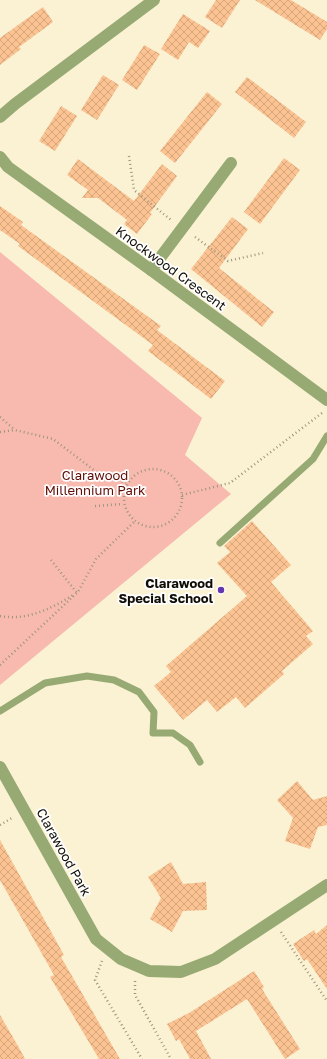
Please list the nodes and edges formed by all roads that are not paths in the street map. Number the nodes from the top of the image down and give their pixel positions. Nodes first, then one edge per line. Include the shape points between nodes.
1 (154, 0) edge
2 (0, 117) edge
3 (0, 157) edge
4 (231, 163) dead end
5 (151, 270) junction
6 (327, 400) edge
7 (327, 436) edge
8 (220, 543) dead end
9 (0, 711) edge
10 (200, 762) dead end
11 (0, 767) edge
12 (327, 885) edge

1 - 2 street
3 - 5 street, Knockwood Crescent via 8,167
4 - 5 street
5 - 6 street, Knockwood Crescent
7 - 8 lane via 313,460
9 - 10 lane via 45,683 87,676 114,680 139,692 154,712 153,733 173,733 190,745
11 - 12 street, Clarawood Park via 96,939 121,960 149,971 181,972 215,959

